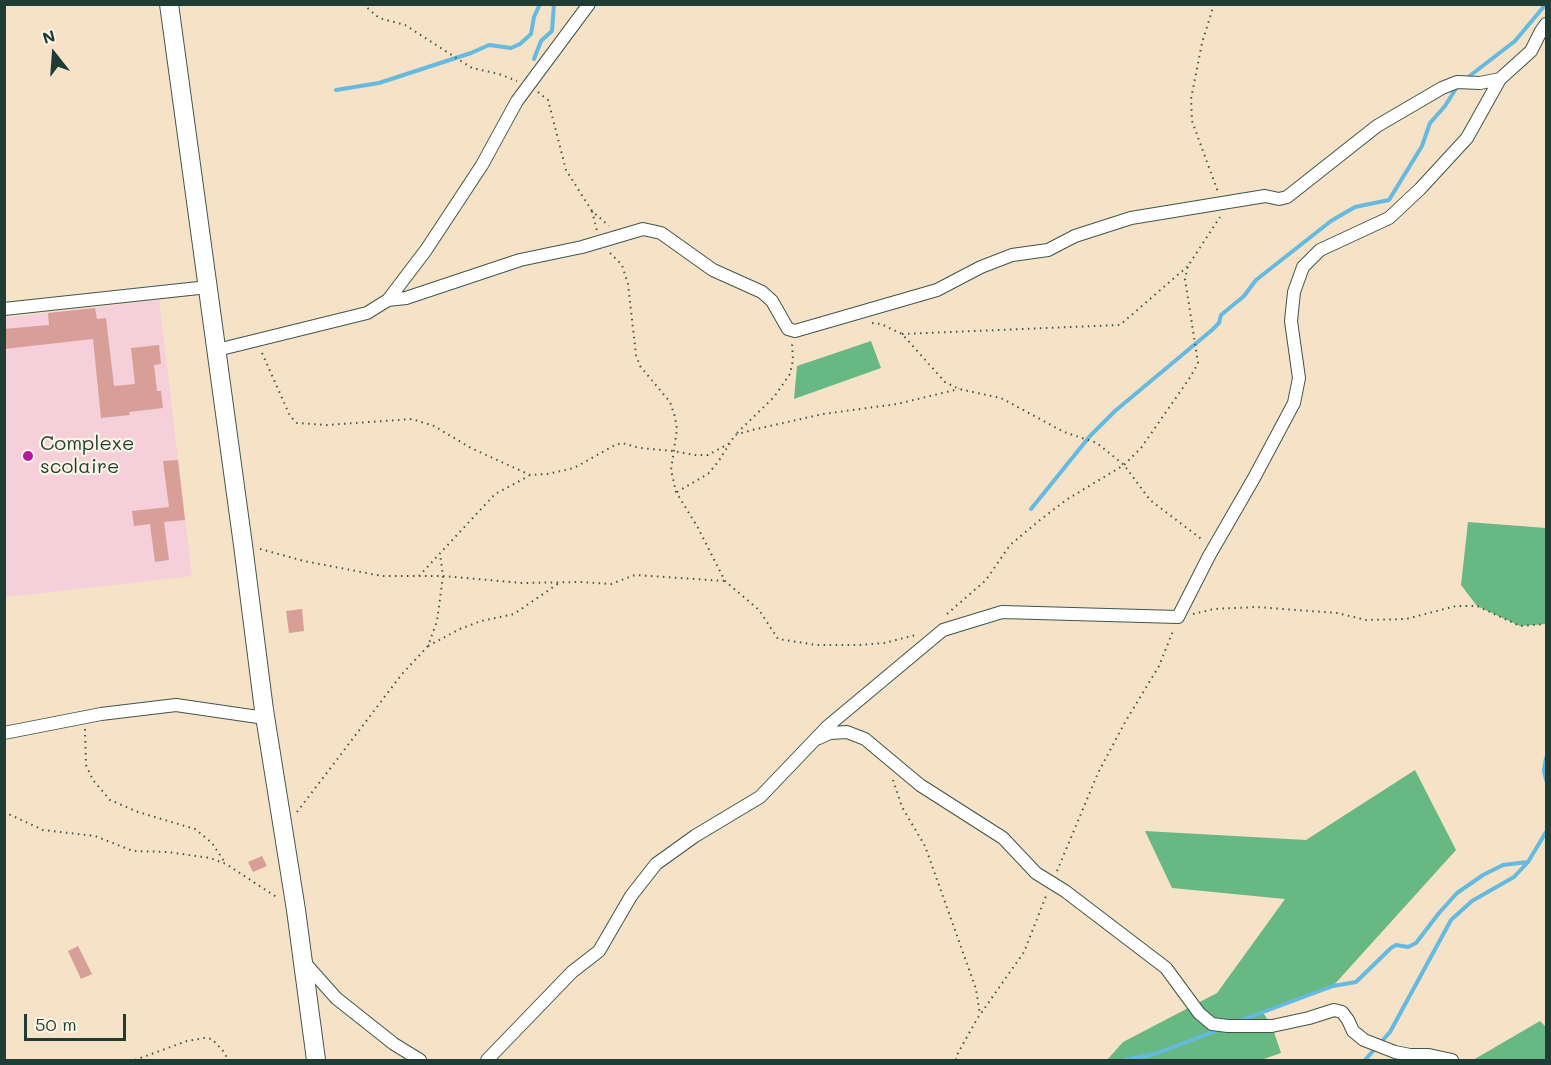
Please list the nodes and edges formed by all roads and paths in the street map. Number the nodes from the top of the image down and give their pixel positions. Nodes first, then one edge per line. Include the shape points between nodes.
1 (169, 4) edge
2 (589, 4) edge
3 (1214, 4) edge
4 (1546, 24) edge
5 (1500, 79) junction
6 (1223, 204) junction
7 (592, 211) dead end
8 (599, 241) junction
9 (1188, 266) junction
10 (208, 287) junction
11 (388, 300) junction
12 (4, 309) edge
13 (870, 322) dead end
14 (788, 329) junction
15 (902, 334) junction
16 (257, 340) junction
17 (217, 350) junction
18 (959, 390) junction
19 (735, 435) junction
20 (730, 443) junction
21 (673, 451) junction
22 (1124, 465) junction
23 (531, 475) junction
24 (676, 492) junction
25 (243, 545) junction
26 (1214, 548) junction
27 (440, 554) junction
28 (419, 576) junction
29 (443, 576) junction
30 (725, 581) junction
31 (559, 582) junction
32 (1178, 617) junction
33 (943, 624) junction
34 (1546, 624) edge
35 (428, 646) junction
36 (84, 717) junction
37 (265, 718) junction
38 (4, 733) edge
39 (813, 742) junction
40 (886, 758) junction
41 (4, 812) edge
42 (283, 831) junction
43 (226, 864) junction
44 (1052, 883) junction
45 (296, 910) junction
46 (303, 962) junction
47 (980, 1015) junction
48 (135, 1060) edge
49 (228, 1060) edge
50 (316, 1060) edge
51 (420, 1060) edge
52 (487, 1060) edge
53 (956, 1060) edge
54 (1452, 1060) edge

1 - 10 street
2 - 11 street via 517,101 482,165
3 - 6 path via 1191,99 1192,121
4 - 5 street via 1531,51
5 - 6 street via 1457,82 1442,88 1377,126 1287,197 1265,196
5 - 26 street via 1467,138 1420,189 1389,218 1320,250 1303,267 1294,292 1291,321 1299,378 1294,403
6 - 9 path via 1219,220
6 - 14 street via 1131,218 1075,236 1048,250 1012,255 937,290 795,331
7 - 8 path
8 - 11 street
8 - 14 street via 643,229 661,233 713,270 762,292 772,301
8 - 21 path via 622,265 628,284 636,355 640,366 670,402 675,417
9 - 15 path via 1120,325
9 - 22 path via 1185,279 1198,363
10 - 12 street
10 - 17 street
11 - 16 street via 367,313
13 - 15 path
14 - 19 path via 794,348 790,374 774,397
15 - 18 path via 945,382
16 - 17 street
16 - 23 path via 290,416 297,423 327,425 412,419 435,426 471,448
17 - 25 street
18 - 19 path via 897,404 823,414
18 - 22 path via 1002,398 1064,432 1097,443
19 - 20 path
20 - 21 path via 708,454
20 - 24 path via 708,474
21 - 23 path via 622,443 574,468
21 - 24 path via 671,470
22 - 26 path via 1150,500
22 - 33 path via 1066,500 1011,545 986,579
23 - 27 path via 495,494
24 - 30 path
25 - 28 path via 355,572
25 - 37 street
26 - 32 street
27 - 28 path
27 - 29 path
28 - 29 path
29 - 31 path
29 - 35 path via 437,621
30 - 31 path via 635,575 611,584
30 - 33 path via 759,610 778,639 817,645 884,643
31 - 35 path via 514,614 481,621
32 - 33 street via 1002,612
32 - 34 path via 1256,606 1337,613 1366,620 1406,619 1456,606 1477,606 1520,626
32 - 44 path via 1159,666 1098,773
33 - 39 street
35 - 42 path via 402,674
36 - 37 street via 176,705
36 - 38 street
36 - 43 path via 86,765 110,800 195,829 212,843
37 - 42 street
39 - 40 street via 830,733 847,732 865,739
39 - 52 street via 760,797 656,864 631,896 599,951 572,972
40 - 44 street via 920,785 1003,838 1036,873
40 - 47 path via 902,807 925,846 976,989
41 - 43 path via 43,830 95,836 133,851 168,852
42 - 45 street
43 - 45 path
44 - 47 path via 1024,952
44 - 54 street via 1166,969 1212,1024 1272,1026 1334,1010 1342,1012 1353,1031 1364,1040 1395,1052
45 - 46 street
46 - 50 street
46 - 51 street via 336,998
47 - 53 path
48 - 49 path via 204,1038 212,1039

